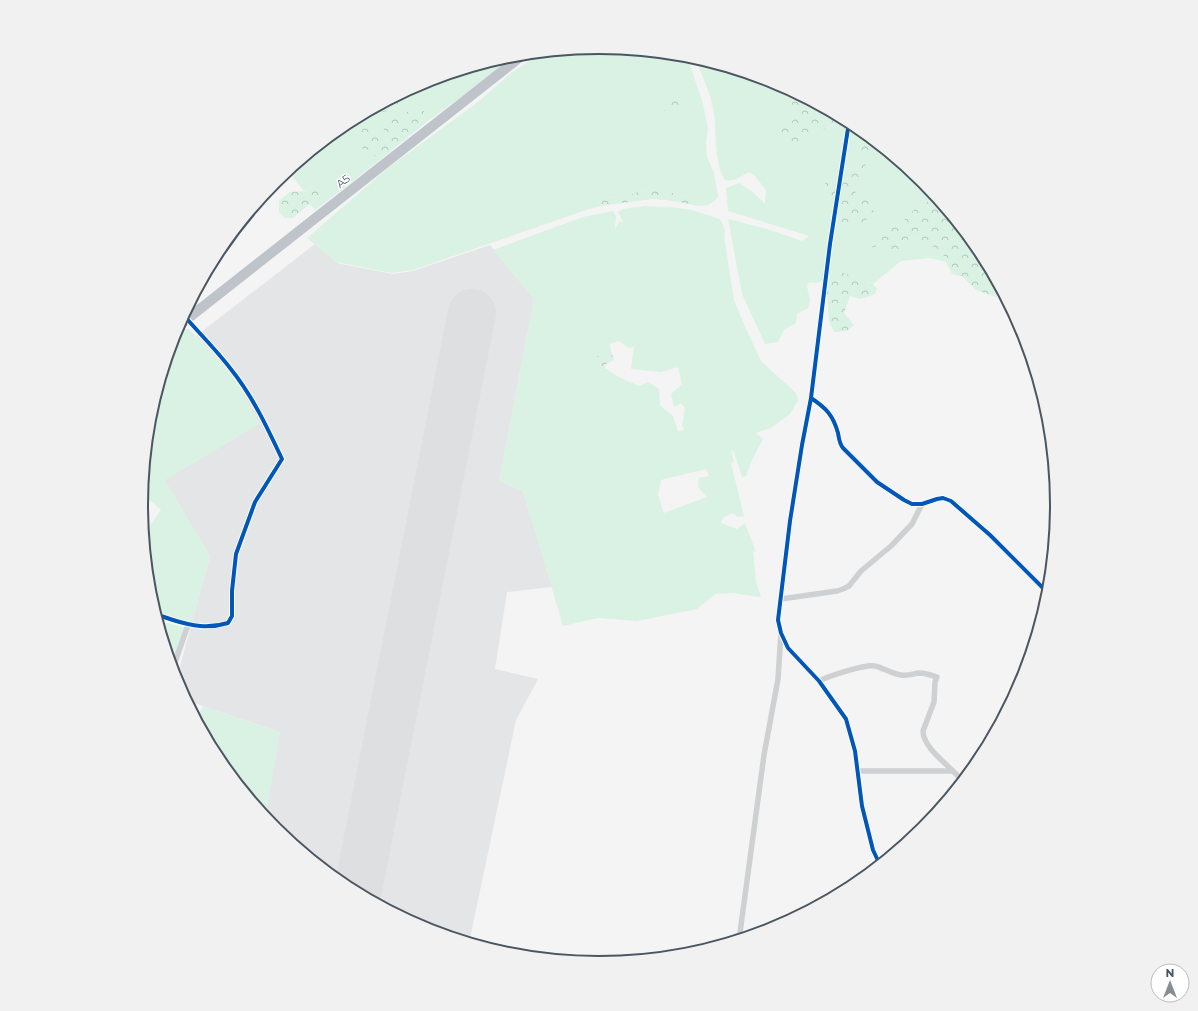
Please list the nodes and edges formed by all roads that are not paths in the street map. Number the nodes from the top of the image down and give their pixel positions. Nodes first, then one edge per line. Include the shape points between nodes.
1 (513, 63) edge
2 (848, 129) edge
3 (189, 318) edge
4 (188, 320) edge
5 (811, 398) junction
6 (922, 504) junction
7 (1043, 588) edge
8 (781, 598) junction
9 (162, 616) edge
10 (188, 625) junction
11 (781, 633) junction
12 (175, 662) edge
13 (819, 681) junction
14 (858, 771) junction
15 (953, 771) junction
16 (959, 777) edge
17 (878, 861) edge
18 (740, 934) edge

1 - 3 highway, A5 / A5
2 - 5 street via 830,244
4 - 10 street via 231,368 264,420 282,459 255,502 236,554 232,616 228,623 221,625
5 - 6 street via 830,414 840,444 863,470 904,500 912,504
5 - 8 street
6 - 7 street via 943,498 951,501 990,535
6 - 8 street via 909,527 861,571 849,586 837,591
8 - 11 street via 778,620
9 - 10 street
10 - 12 street
11 - 13 street via 788,648
11 - 18 street via 778,679 764,755
13 - 14 street via 846,719
13 - 15 street via 873,665 896,674 920,673 937,676 934,702 923,736 932,750
14 - 15 street
14 - 17 street via 862,806
15 - 16 street

